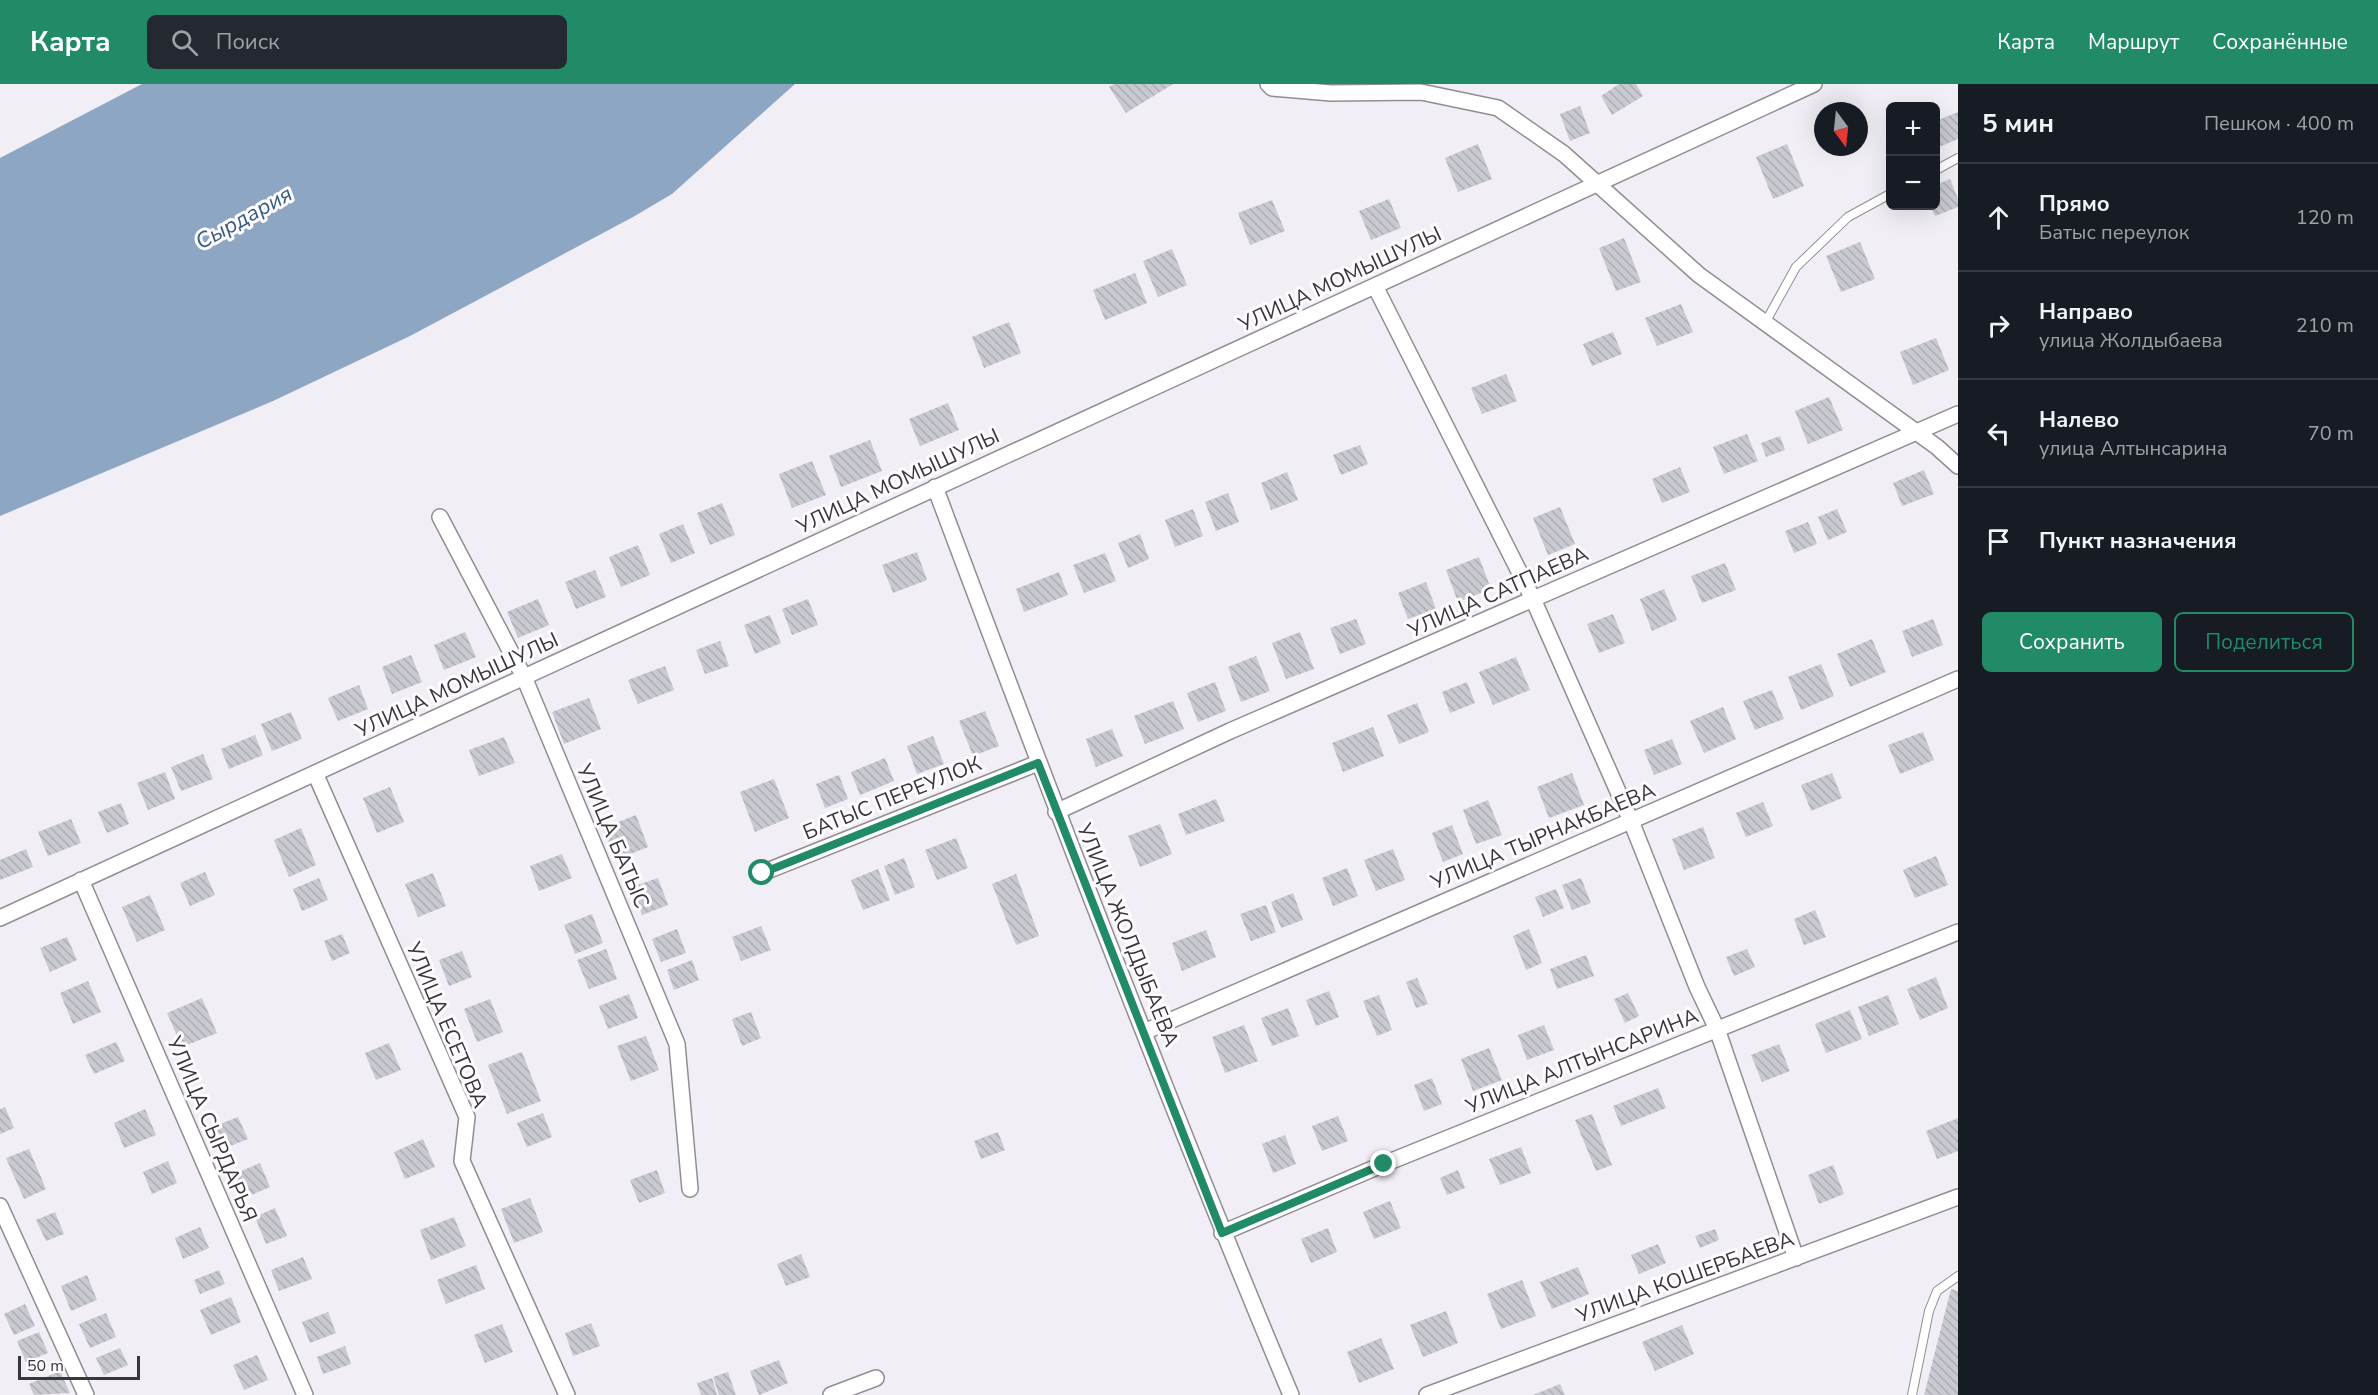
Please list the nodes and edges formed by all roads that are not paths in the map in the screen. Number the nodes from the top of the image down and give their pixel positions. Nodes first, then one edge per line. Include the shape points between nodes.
1 (1268, 84) edge
2 (1814, 84) edge
3 (1451, 91) edge
4 (1958, 159) edge
5 (1940, 168) edge
6 (1599, 184) junction
7 (1886, 196) edge
8 (1375, 286) junction
9 (1765, 323) junction
10 (1958, 414) edge
11 (1916, 432) junction
12 (1958, 466) edge
13 (935, 487) junction
14 (440, 517) dead end
15 (1533, 599) junction
16 (524, 677) junction
17 (1958, 679) edge
18 (1038, 763) junction
19 (315, 773) junction
20 (1056, 812) junction
21 (1631, 821) junction
22 (762, 873) dead end
23 (81, 880) junction
24 (0, 918) edge
25 (1958, 932) edge
26 (1717, 1029) junction
27 (1144, 1032) junction
28 (690, 1189) dead end
29 (1958, 1197) edge
30 (0, 1206) edge
31 (1222, 1233) junction
32 (1796, 1258) junction
33 (1958, 1276) edge
34 (876, 1378) dead end
35 (86, 1395) edge
36 (305, 1395) edge
37 (567, 1395) edge
38 (831, 1395) edge
39 (1291, 1395) edge
40 (1427, 1395) edge
41 (1912, 1395) edge

1 - 3 street via 1272,88 1330,93
2 - 6 street, УЛИЦА МОМЫШУЛЫ
3 - 6 street via 1498,108
4 - 5 lane
6 - 8 street, УЛИЦА МОМЫШУЛЫ
6 - 9 street via 1699,275
7 - 9 lane via 1848,217 1796,267
8 - 13 street, УЛИЦА МОМЫШУЛЫ
8 - 15 street
9 - 11 street
10 - 11 street, УЛИЦА САТПАЕВА
11 - 12 street
11 - 15 street, УЛИЦА САТПАЕВА
13 - 16 street, УЛИЦА МОМЫШУЛЫ
13 - 18 street, УЛИЦА ЖОЛДЫБАЕВА
14 - 16 street, УЛИЦА БАТЫС
15 - 20 street, УЛИЦА САТПАЕВА via 1230,731
15 - 21 street
16 - 19 street, УЛИЦА МОМЫШУЛЫ
16 - 28 street, УЛИЦА БАТЫС via 677,1044
17 - 21 street, УЛИЦА ТЫРНАКБАЕВА
18 - 20 street, УЛИЦА ЖОЛДЫБАЕВА
18 - 22 street, БАТЫС ПЕРЕУЛОК
19 - 23 street, УЛИЦА МОМЫШУЛЫ
19 - 37 street, УЛИЦА ЕСЕТОВА via 467,1117 462,1161
20 - 27 street, УЛИЦА ЖОЛДЫБАЕВА
21 - 26 street
21 - 27 street, УЛИЦА ТЫРНАКБАЕВА
23 - 24 street, УЛИЦА МОМЫШУЛЫ
23 - 36 street, УЛИЦА СЫРДАРЬЯ
25 - 26 street, УЛИЦА АЛТЫНСАРИНА
26 - 31 street, УЛИЦА АЛТЫНСАРИНА
26 - 32 street
27 - 31 street, УЛИЦА ЖОЛДЫБАЕВА
29 - 32 street, УЛИЦА КОШЕРБАЕВА
30 - 35 street
31 - 39 street, УЛИЦА ЖОЛДЫБАЕВА
32 - 40 street, УЛИЦА КОШЕРБАЕВА
33 - 41 lane via 1937,1291 1929,1311
34 - 38 street

